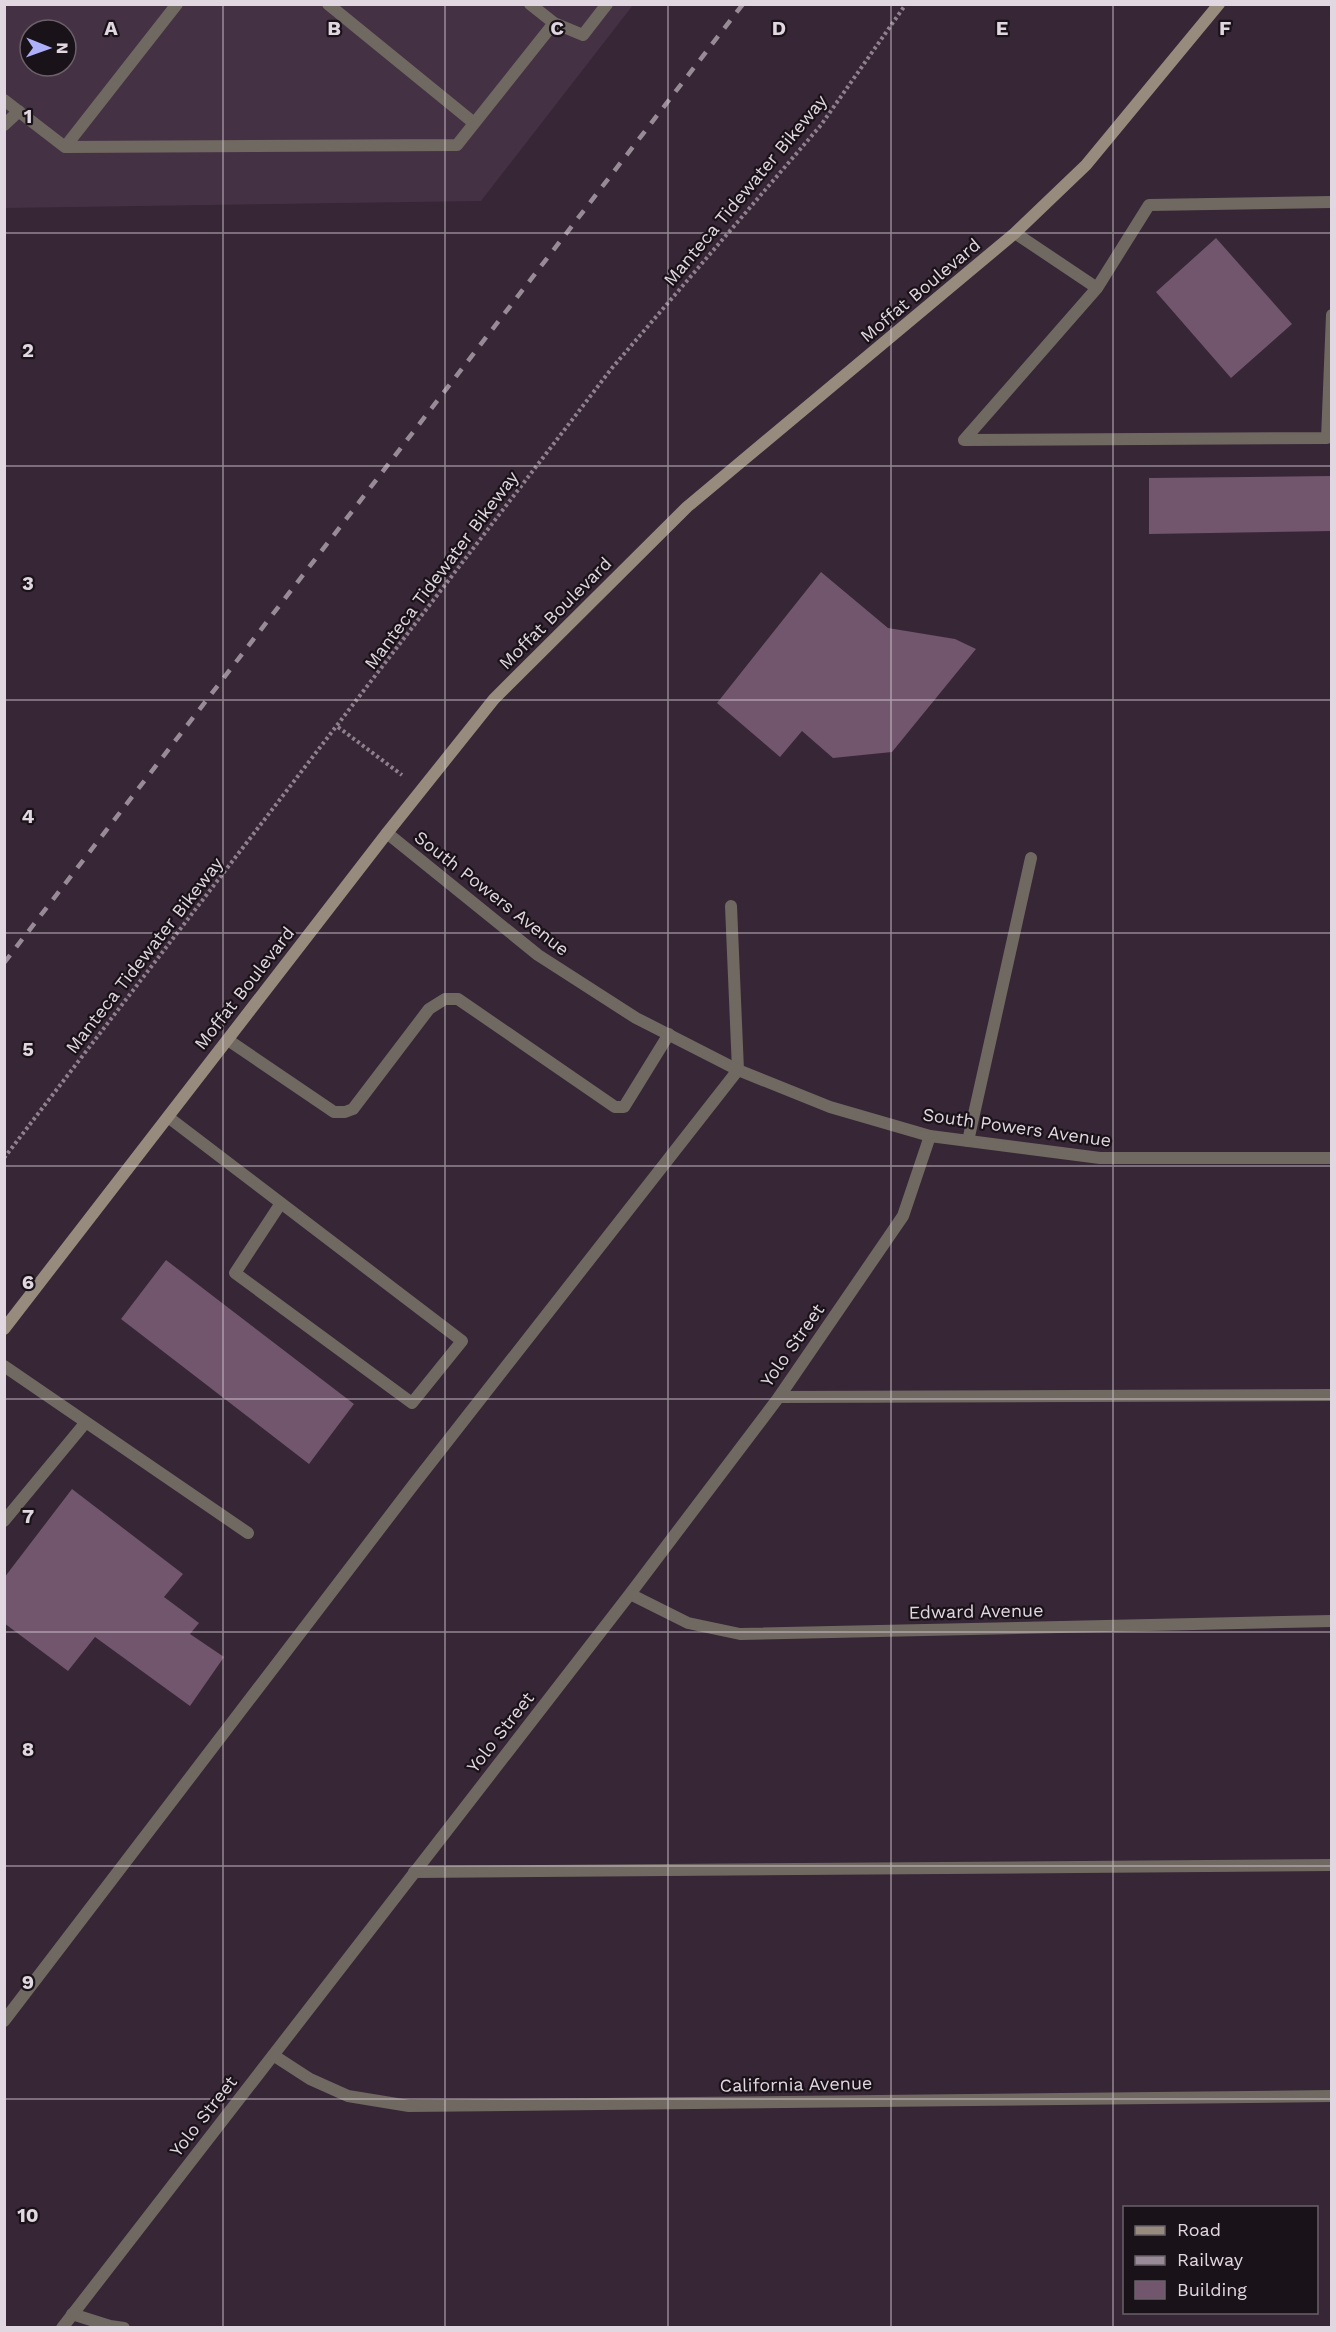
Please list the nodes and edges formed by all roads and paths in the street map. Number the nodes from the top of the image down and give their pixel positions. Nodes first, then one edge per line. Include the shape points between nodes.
1 (177, 4) edge
2 (328, 4) edge
3 (530, 4) edge
4 (608, 4) edge
5 (906, 4) edge
6 (1219, 4) edge
7 (554, 23) junction
8 (4, 100) edge
9 (19, 111) junction
10 (474, 123) junction
11 (4, 125) edge
12 (65, 147) junction
13 (1332, 202) edge
14 (1015, 233) junction
15 (1097, 288) junction
16 (1332, 315) edge
17 (338, 727) junction
18 (422, 789) junction
19 (387, 833) junction
20 (1030, 858) dead end
21 (731, 906) dead end
22 (669, 1035) junction
23 (228, 1040) junction
24 (738, 1071) junction
25 (168, 1117) junction
26 (930, 1136) junction
27 (968, 1141) junction
28 (4, 1158) edge
29 (1332, 1158) edge
30 (280, 1203) junction
31 (4, 1329) edge
32 (4, 1366) edge
33 (1332, 1395) edge
34 (779, 1397) junction
35 (86, 1422) junction
36 (4, 1521) edge
37 (248, 1533) dead end
38 (630, 1594) junction
39 (1332, 1621) edge
40 (1332, 1865) edge
41 (414, 1872) junction
42 (4, 2020) edge
43 (273, 2055) junction
44 (1332, 2096) edge
45 (72, 2314) junction
46 (62, 2328) edge
47 (124, 2328) edge

1 - 12 street
2 - 10 street
3 - 7 street
4 - 7 street via 583,35
5 - 17 path, Manteca Tidewater Bikeway via 820,125 612,368
6 - 14 main road, Moffat Boulevard via 1086,165
7 - 10 street
8 - 9 street
9 - 11 street
9 - 12 street
10 - 12 street via 457,145
13 - 15 street via 1149,205
14 - 15 street
14 - 18 main road, Moffat Boulevard via 687,507 494,699
15 - 16 street via 964,440 1326,438
17 - 18 path
17 - 28 path, Manteca Tidewater Bikeway
18 - 19 main road, Moffat Boulevard
19 - 22 street, South Powers Avenue via 538,955
19 - 23 main road, Moffat Boulevard
20 - 27 street
21 - 24 street
22 - 23 street via 624,1107 615,1107 458,999 445,999 429,1009 353,1109 345,1112 334,1112
22 - 24 street, South Powers Avenue
23 - 25 main road, Moffat Boulevard
24 - 26 street, South Powers Avenue via 830,1107
24 - 42 street via 414,1484
25 - 30 street
25 - 31 main road, Moffat Boulevard
26 - 27 street, South Powers Avenue
26 - 34 street, Yolo Street via 903,1216
27 - 29 street, South Powers Avenue via 1100,1158
30 - 30 street via 462,1341 412,1402 235,1273
32 - 35 street
33 - 34 street
34 - 38 street, Yolo Street
35 - 36 street
35 - 37 street
38 - 39 street, Edward Avenue via 688,1623 740,1634
38 - 41 street, Yolo Street
40 - 41 street
41 - 43 street, Yolo Street
43 - 44 street, California Avenue via 310,2079 348,2096 409,2106
43 - 45 street, Yolo Street
45 - 46 street, Yolo Street
45 - 47 street

